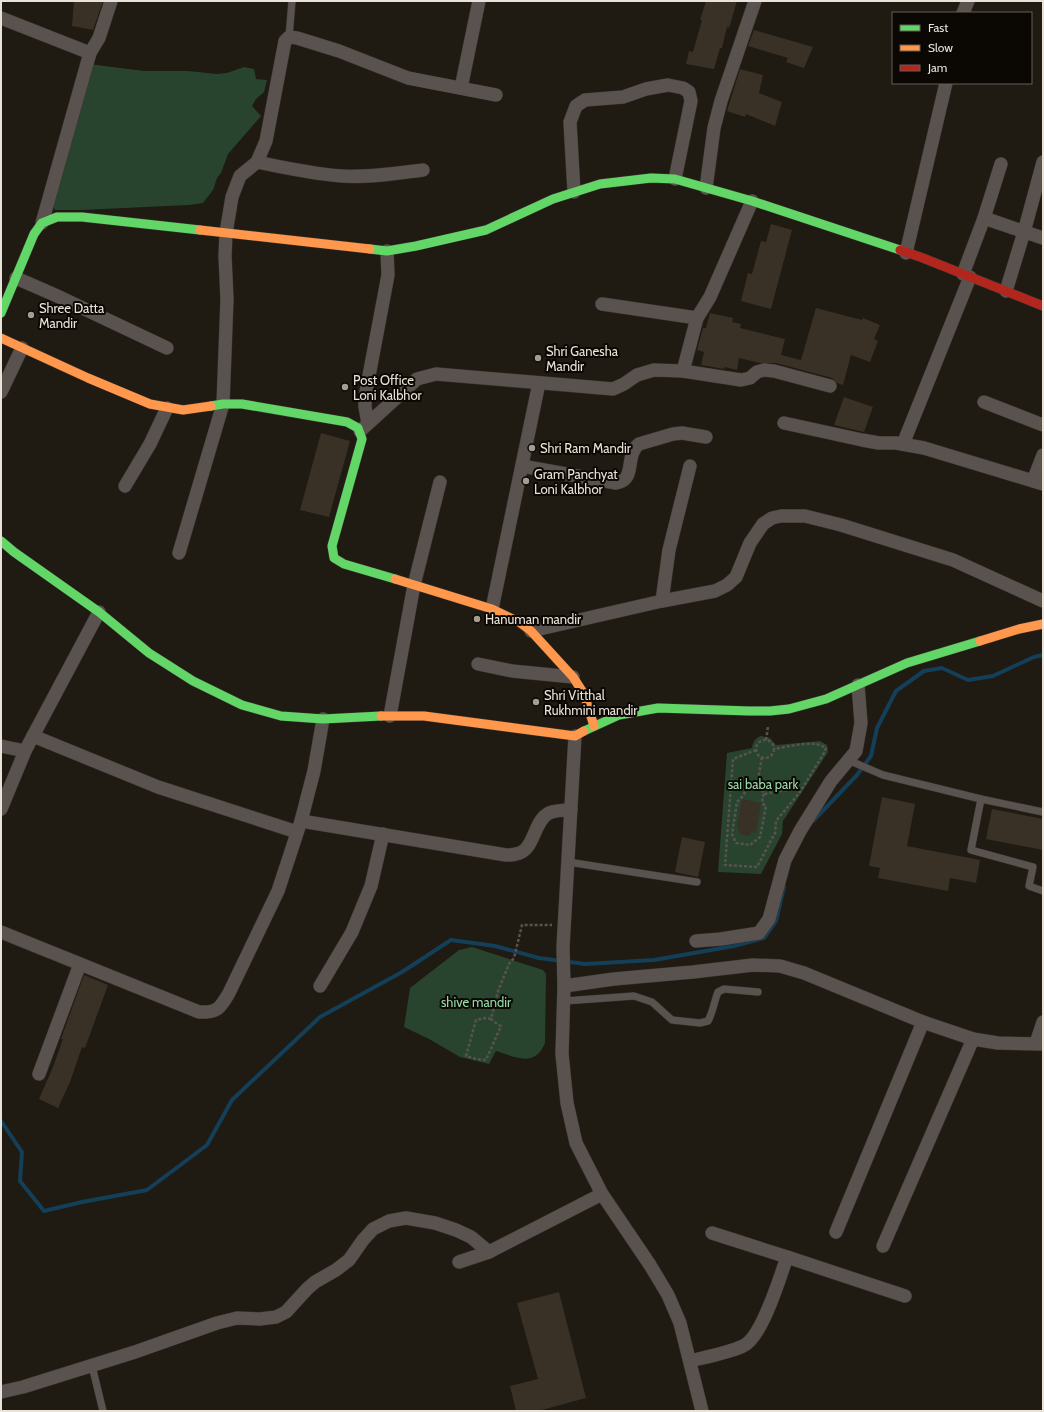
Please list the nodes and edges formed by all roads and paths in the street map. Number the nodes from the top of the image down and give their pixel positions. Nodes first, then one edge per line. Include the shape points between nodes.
1 (111, 1) edge
2 (292, 1) edge
3 (479, 1) edge
4 (755, 1) edge
5 (968, 1) edge
6 (963, 12) edge
7 (1, 18) edge
8 (289, 37) junction
9 (90, 53) junction
10 (946, 84) edge
11 (461, 88) junction
12 (496, 95) dead end
13 (257, 162) junction
14 (1043, 162) edge
15 (1001, 164) dead end
16 (422, 170) dead end
17 (675, 179) junction
18 (706, 188) junction
19 (574, 192) junction
20 (752, 201) junction
21 (984, 218) junction
22 (42, 223) junction
23 (226, 232) junction
24 (1024, 232) junction
25 (1043, 238) edge
26 (387, 251) junction
27 (906, 253) junction
28 (967, 275) junction
29 (16, 278) junction
30 (1006, 291) junction
31 (602, 304) dead end
32 (1043, 306) edge
33 (1, 313) edge
34 (697, 318) junction
35 (1, 338) edge
36 (22, 348) junction
37 (167, 348) dead end
38 (683, 371) junction
39 (539, 383) junction
40 (830, 386) dead end
41 (1, 392) edge
42 (984, 402) dead end
43 (223, 404) junction
44 (167, 408) junction
45 (784, 423) dead end
46 (1043, 425) edge
47 (364, 427) junction
48 (706, 438) dead end
49 (903, 444) junction
50 (1043, 455) edge
51 (522, 466) junction
52 (690, 466) dead end
53 (440, 482) dead end
54 (1038, 483) edge
55 (126, 486) dead end
56 (1, 541) edge
57 (179, 552) dead end
58 (414, 585) junction
59 (662, 601) junction
60 (1043, 601) edge
61 (492, 609) junction
62 (99, 612) junction
63 (1043, 624) edge
64 (531, 631) junction
65 (478, 664) dead end
66 (573, 677) junction
67 (858, 685) junction
68 (390, 716) junction
69 (323, 719) junction
70 (594, 726) junction
71 (33, 736) junction
72 (575, 736) junction
73 (1, 746) edge
74 (773, 749) junction
75 (756, 750) junction
76 (26, 751) junction
77 (762, 757) junction
78 (852, 761) junction
79 (757, 785) junction
80 (800, 792) junction
81 (764, 794) junction
82 (981, 799) junction
83 (1, 809) edge
84 (571, 810) junction
85 (1043, 812) edge
86 (299, 826) junction
87 (383, 834) junction
88 (568, 862) junction
89 (697, 882) dead end
90 (1043, 891) edge
91 (564, 925) junction
92 (1, 932) edge
93 (696, 941) dead end
94 (80, 964) junction
95 (320, 986) dead end
96 (564, 986) junction
97 (758, 992) dead end
98 (564, 1001) junction
99 (491, 1019) junction
100 (923, 1022) junction
101 (1043, 1022) edge
102 (973, 1039) junction
103 (1040, 1044) edge
104 (39, 1074) dead end
105 (602, 1194) junction
106 (836, 1232) dead end
107 (712, 1233) dead end
108 (884, 1246) dead end
109 (489, 1252) junction
110 (787, 1257) junction
111 (460, 1262) dead end
112 (905, 1296) dead end
113 (690, 1361) junction
114 (92, 1366) junction
115 (1, 1392) edge
116 (103, 1411) edge
117 (702, 1411) edge

1 - 9 street via 99,38
2 - 8 lane
3 - 11 street
4 - 18 street via 721,101 714,128
5 - 6 street
7 - 9 street
8 - 11 street via 339,52 408,78
8 - 13 street via 284,41 266,142
9 - 22 street
10 - 27 street
11 - 12 street
13 - 16 street via 343,176
13 - 23 street via 240,176 232,197
14 - 24 street
15 - 21 street
17 - 18 street
17 - 19 street via 651,178 600,184
17 - 19 street via 691,101 689,92 668,85 623,97 585,100 576,106 570,122
18 - 20 street
19 - 26 street via 486,230
20 - 27 street
20 - 34 street via 710,297
21 - 24 street
21 - 28 street
22 - 23 street via 57,217 82,216
22 - 29 street via 34,234
23 - 26 street
23 - 43 street via 227,299
24 - 25 street
24 - 30 street
26 - 47 street via 388,275 365,397
27 - 28 street
28 - 30 street
28 - 49 street
29 - 33 street
29 - 37 street
30 - 32 street
31 - 34 street
34 - 38 street
35 - 36 street
36 - 41 street
36 - 44 street via 150,404
38 - 39 street via 654,370 637,375 613,389
38 - 40 street via 741,380 750,378 757,372 774,370
39 - 47 street via 449,374 426,375 417,378
39 - 51 street
42 - 46 street
43 - 44 street via 184,410
43 - 47 street via 242,404
43 - 57 street
44 - 55 street
45 - 49 street via 862,440
47 - 58 street via 332,546 334,558 344,564
48 - 51 street via 682,433 639,444 632,453 627,478 616,483
49 - 54 street
50 - 54 street
51 - 61 street
52 - 59 street via 670,550
53 - 58 street
56 - 62 street
58 - 61 street
58 - 68 street
59 - 60 street via 715,592 727,585 736,577 750,543 763,524 781,516 805,516 953,560
59 - 64 street
61 - 64 street
62 - 69 street via 149,653 193,681 242,705 281,716
62 - 71 street
63 - 67 street via 907,663
64 - 66 street
65 - 66 street via 512,671
66 - 70 street via 584,694
67 - 70 street via 826,699 789,709 756,711 658,708 619,715
67 - 78 street via 861,723
68 - 69 street
68 - 72 street via 424,716
69 - 86 street via 314,771
70 - 72 street
71 - 76 street
71 - 86 street via 158,787
72 - 84 street
73 - 76 street
74 - 75 path via 771,742 764,740 758,743
74 - 77 path via 771,755
74 - 80 path via 814,743 826,748
75 - 77 path
75 - 80 path via 733,759 726,865 757,867 775,833 776,821
76 - 83 street
77 - 79 path
78 - 82 lane via 883,775
78 - 93 street via 831,781 800,831 785,860 769,919 759,933
79 - 81 path
79 - 81 path via 748,786 737,802 732,834 736,843 750,845 760,837 766,806 763,804
80 - 81 path via 793,790
82 - 85 lane
82 - 90 lane via 971,850 1033,866 1029,886
84 - 87 street via 556,810 547,814 541,819 527,848 517,854
84 - 88 street
86 - 87 street
86 - 94 street via 278,891 220,1008 211,1013 199,1012
87 - 95 street via 371,886 352,932
88 - 89 lane
88 - 91 street
91 - 96 street
91 - 99 path via 522,926 514,958 498,991
92 - 94 street
94 - 104 street
96 - 98 street
96 - 100 street via 753,965 780,966 804,973
97 - 98 lane via 724,989 718,992 708,1021 700,1023 672,1020 652,1002 634,996
98 - 105 street via 562,1054 567,1103 576,1143
99 - 99 path via 500,1026 486,1060 466,1056 476,1020
100 - 102 street
100 - 106 street
101 - 103 street
102 - 103 street via 998,1043
102 - 108 street
105 - 109 street
105 - 113 street via 668,1295 680,1323
107 - 110 street
109 - 111 street
109 - 114 street via 470,1237 434,1223 406,1218 389,1221 373,1229 349,1260 307,1289 286,1312 276,1317 237,1318 217,1323
110 - 112 street
110 - 113 street via 756,1336 744,1346
113 - 117 street
114 - 115 street
114 - 116 lane

